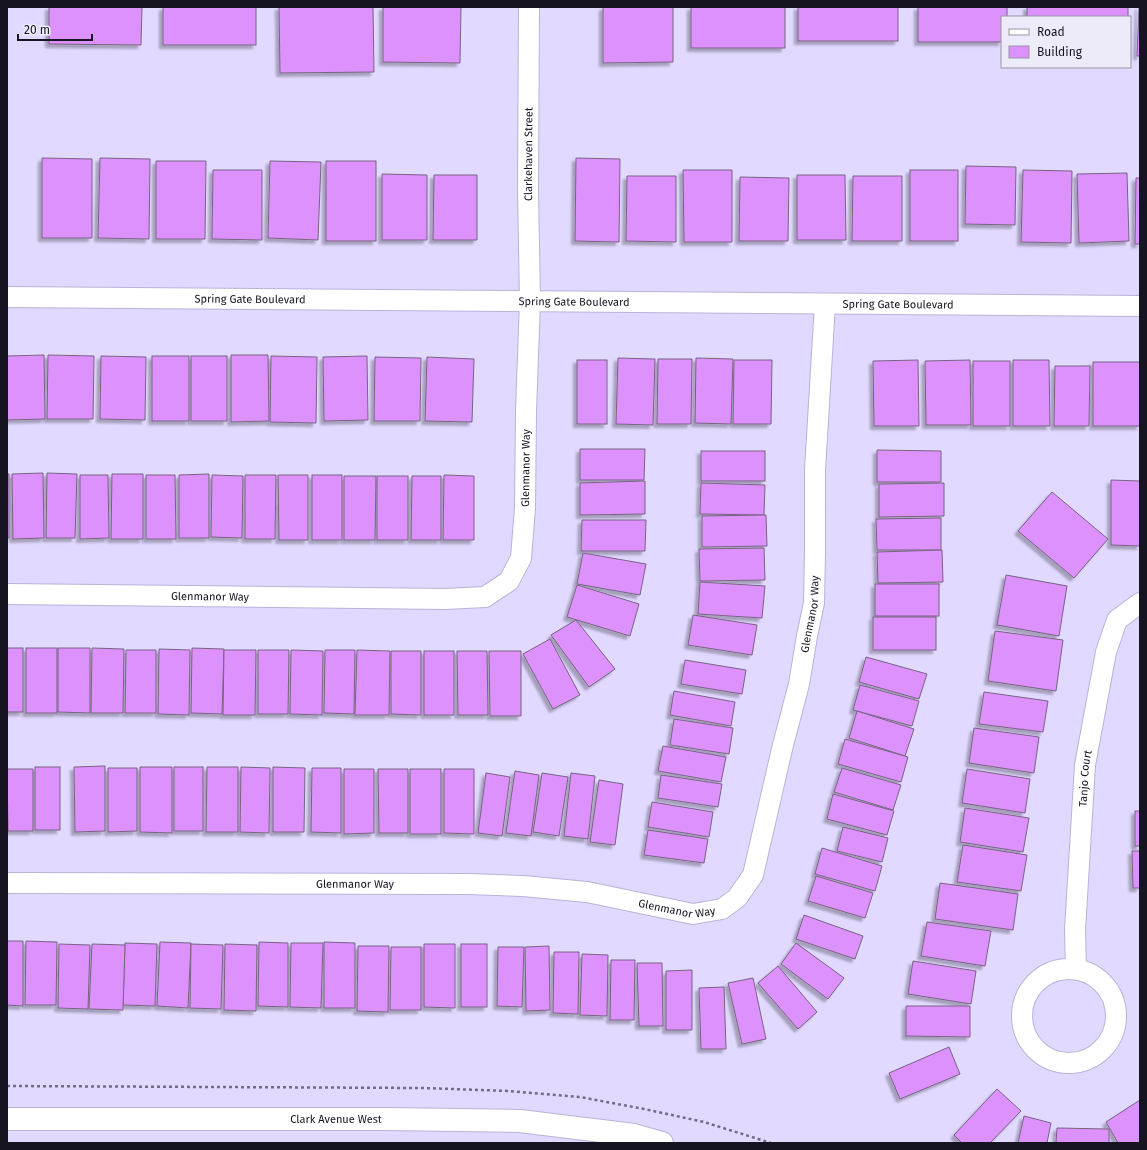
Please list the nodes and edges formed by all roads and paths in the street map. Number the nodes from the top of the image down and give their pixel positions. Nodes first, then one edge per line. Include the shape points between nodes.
1 (529, 7) edge
2 (7, 297) edge
3 (530, 301) junction
4 (825, 304) junction
5 (1140, 306) edge
6 (7, 594) edge
7 (1140, 603) edge
8 (7, 883) edge
9 (1076, 969) junction
10 (7, 1119) edge
11 (662, 1143) edge

1 - 3 street, Clarkehaven Street
2 - 3 street, Spring Gate Boulevard
3 - 4 street, Spring Gate Boulevard
3 - 6 street, Glenmanor Way via 525,508 520,558 509,581 485,597 445,599
4 - 5 street, Spring Gate Boulevard
4 - 8 street, Glenmanor Way via 815,470 814,603 799,684 753,875 737,898 722,909 693,914 587,892 469,884
7 - 9 street, Tanjo Court via 1117,620 1106,652 1085,765 1075,930
9 - 9 street via 1058,970 1044,976 1033,986 1022,1014 1025,1030 1032,1043 1042,1054 1056,1061 1072,1062 1094,1055 1110,1039 1116,1025 1116,1009 1111,994 1102,982 1089,973
10 - 11 street, Clark Avenue West via 520,1121 634,1134

